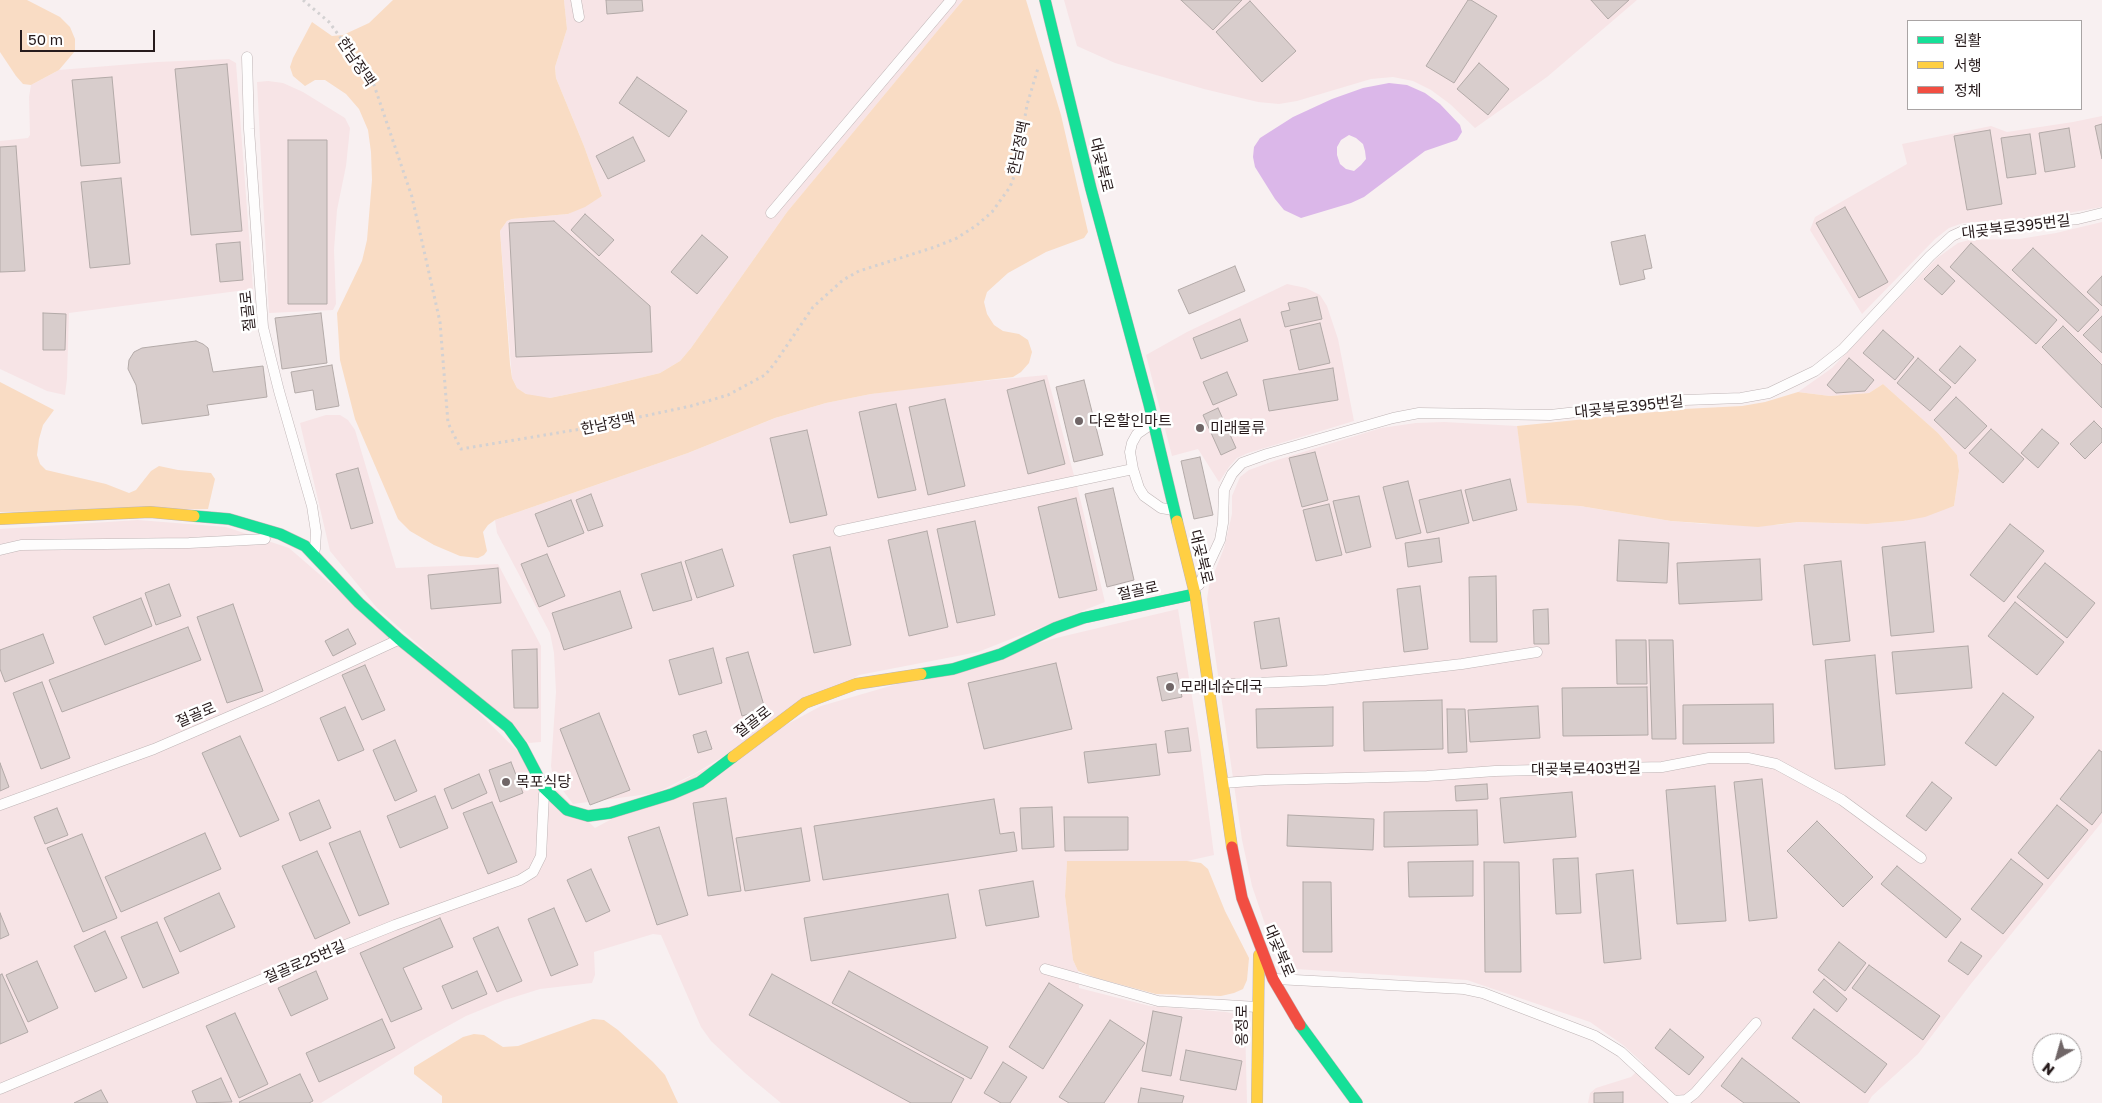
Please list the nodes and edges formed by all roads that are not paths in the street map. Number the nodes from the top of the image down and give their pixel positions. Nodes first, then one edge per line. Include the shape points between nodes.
1 (576, 0) edge
2 (951, 0) edge
3 (1045, 0) edge
4 (579, 17) dead end
5 (248, 57) dead end
6 (771, 213) dead end
7 (2102, 213) edge
8 (1153, 423) junction
9 (1133, 470) junction
10 (1175, 511) junction
11 (0, 519) edge
12 (839, 531) dead end
13 (288, 538) junction
14 (0, 550) edge
15 (315, 555) junction
16 (1195, 594) junction
17 (399, 639) junction
18 (1537, 652) dead end
19 (1209, 685) junction
20 (1222, 783) junction
21 (544, 788) junction
22 (0, 805) edge
23 (1921, 858) dead end
24 (1259, 947) junction
25 (1045, 969) dead end
26 (1273, 979) junction
27 (1257, 1007) junction
28 (1756, 1023) dead end
29 (0, 1088) edge
30 (1674, 1102) edge
31 (1257, 1103) edge
32 (1357, 1103) edge

1 - 4 lane
2 - 6 lane
3 - 8 street, 대곶북로
5 - 15 lane, 절골로 via 249,129 264,327 312,506
7 - 16 lane, 대곶북로395번길 via 2078,219 1965,230 1952,236 1843,349 1815,370 1769,393 1550,415 1419,413 1242,463 1224,490 1220,540
8 - 9 lane via 1137,434 1132,443
8 - 10 street, 대곶북로
9 - 10 lane via 1144,496 1161,508
9 - 12 lane
10 - 16 street, 대곶북로
11 - 13 street, 절골로 via 150,512 229,519
13 - 14 lane via 21,545
13 - 15 street, 절골로
15 - 17 street, 절골로 via 358,603
16 - 19 street, 대곶북로
16 - 21 street, 절골로 via 1083,618 1001,654 953,670 856,684 806,703 700,782 610,813 588,816 567,810
17 - 21 street, 절골로 via 508,727
17 - 22 lane, 절골로 via 270,700 154,749
18 - 19 lane via 1325,680
19 - 20 street, 대곶북로
20 - 23 lane, 대곶북로403번길 via 1662,767 1709,758 1748,758 1776,764 1842,800
20 - 24 street, 대곶북로 via 1242,898
21 - 29 lane, 절골로25번길 via 541,856 533,872 520,880 303,962
24 - 26 street, 대곶북로
24 - 27 street, 옹정로
25 - 27 lane via 1158,1002
26 - 30 lane via 1464,989 1483,993 1596,1036 1620,1052
26 - 32 street, 대곶북로 via 1302,1028
27 - 31 street, 옹정로
28 - 30 lane via 1695,1093 1686,1100

